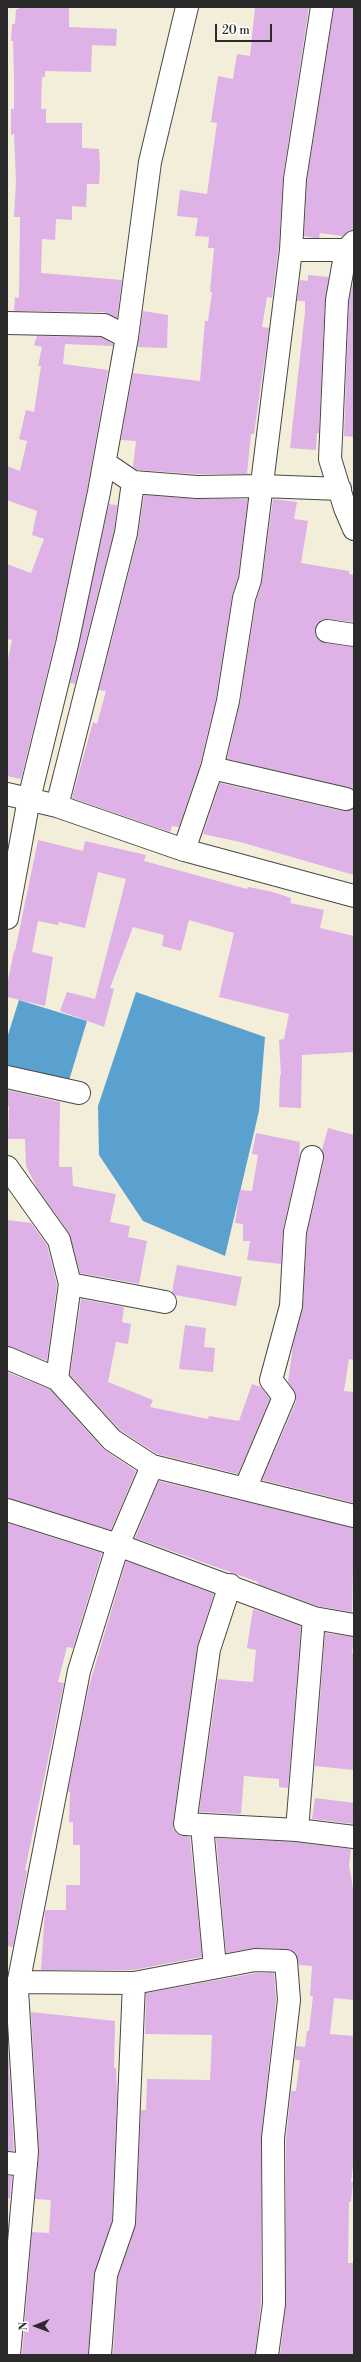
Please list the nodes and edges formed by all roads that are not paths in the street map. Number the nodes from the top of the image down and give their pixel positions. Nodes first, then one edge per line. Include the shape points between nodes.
1 (187, 7) edge
2 (322, 7) edge
3 (350, 246) edge
4 (291, 250) junction
5 (7, 323) edge
6 (127, 337) junction
7 (105, 463) junction
8 (133, 482) junction
9 (262, 486) junction
10 (340, 489) junction
11 (354, 529) edge
12 (327, 631) dead end
13 (354, 635) edge
14 (212, 768) junction
15 (7, 794) edge
16 (28, 799) junction
17 (346, 799) dead end
18 (57, 806) junction
19 (184, 850) junction
20 (354, 896) edge
21 (7, 918) edge
22 (7, 1077) edge
23 (79, 1093) dead end
24 (312, 1157) dead end
25 (7, 1167) edge
26 (70, 1284) junction
27 (165, 1302) dead end
28 (7, 1358) edge
29 (57, 1379) junction
30 (152, 1466) junction
31 (245, 1489) junction
32 (7, 1510) edge
33 (354, 1516) edge
34 (118, 1546) junction
35 (230, 1585) junction
36 (314, 1618) junction
37 (354, 1625) edge
38 (202, 1826) junction
39 (298, 1830) junction
40 (354, 1837) edge
41 (215, 1967) junction
42 (134, 1983) junction
43 (14, 1987) edge
44 (16, 2164) edge
45 (9, 2355) edge
46 (100, 2355) edge
47 (267, 2355) edge

1 - 6 street via 150,162
2 - 4 street via 295,179
3 - 4 street
3 - 10 street via 337,300 332,394 330,459
4 - 9 street via 275,361
5 - 6 street via 104,325
6 - 7 street
7 - 8 street
7 - 16 street via 67,644
8 - 9 street via 197,488
8 - 18 street via 126,533
9 - 10 street
9 - 14 street via 250,580 244,598 228,701
10 - 11 street
12 - 13 street
14 - 17 street
14 - 19 street
15 - 16 street
16 - 18 street
16 - 21 street
18 - 19 street
19 - 20 street
22 - 23 street
24 - 31 street via 295,1232 291,1306 271,1380 284,1397
25 - 26 street via 59,1240
26 - 27 street
26 - 29 street
28 - 29 street
29 - 30 street via 112,1440
30 - 31 street
30 - 34 street
31 - 33 street
32 - 34 street
34 - 35 street
34 - 43 street via 79,1671
35 - 36 street
35 - 38 street via 209,1649 185,1824
36 - 37 street
36 - 39 street
38 - 39 street
38 - 41 street
39 - 40 street
41 - 42 street
41 - 47 street via 255,1960 286,1961 289,2000 273,2138 274,2304
42 - 43 street
42 - 46 street via 124,2223 106,2274
43 - 44 street via 27,2152
44 - 45 street

